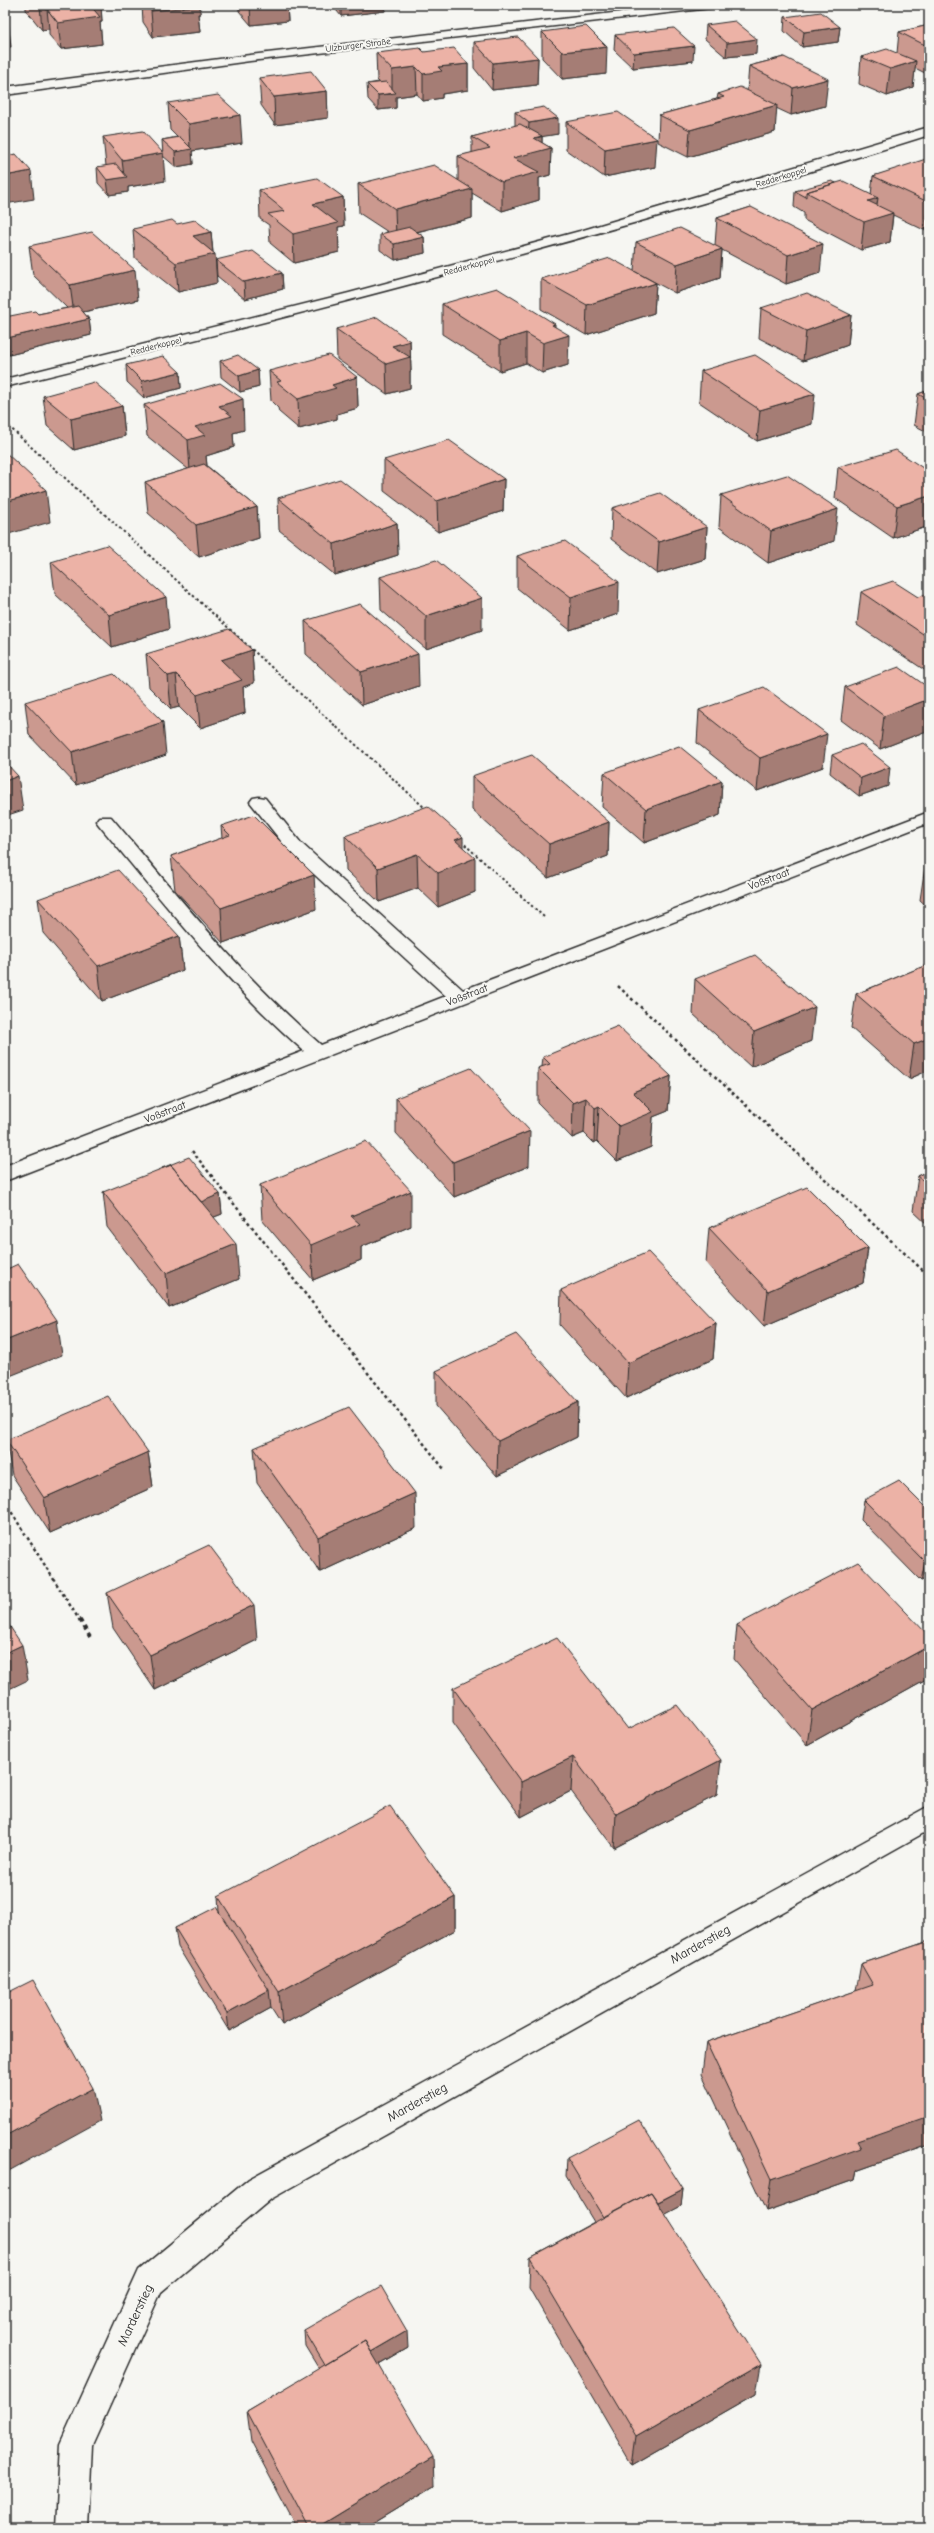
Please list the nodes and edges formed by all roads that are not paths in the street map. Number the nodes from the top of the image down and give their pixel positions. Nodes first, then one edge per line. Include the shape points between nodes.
1 (711, 5) edge
2 (5, 91) edge
3 (929, 130) edge
4 (5, 383) edge
5 (259, 802) dead end
6 (929, 817) edge
7 (105, 821) dead end
8 (460, 998) junction
9 (318, 1053) junction
10 (5, 1174) edge
11 (929, 1817) edge
12 (72, 2528) edge

1 - 2 street, Ulzburger Straße via 250,58
3 - 4 street, Redderkoppel via 732,192 464,267 257,322
5 - 8 street via 295,847
6 - 8 street, Voßstraat
7 - 9 street via 228,967 271,1012
8 - 9 street, Voßstraat
9 - 10 street, Voßstraat
11 - 12 street, Marderstieg via 260,2189 150,2281 76,2444

